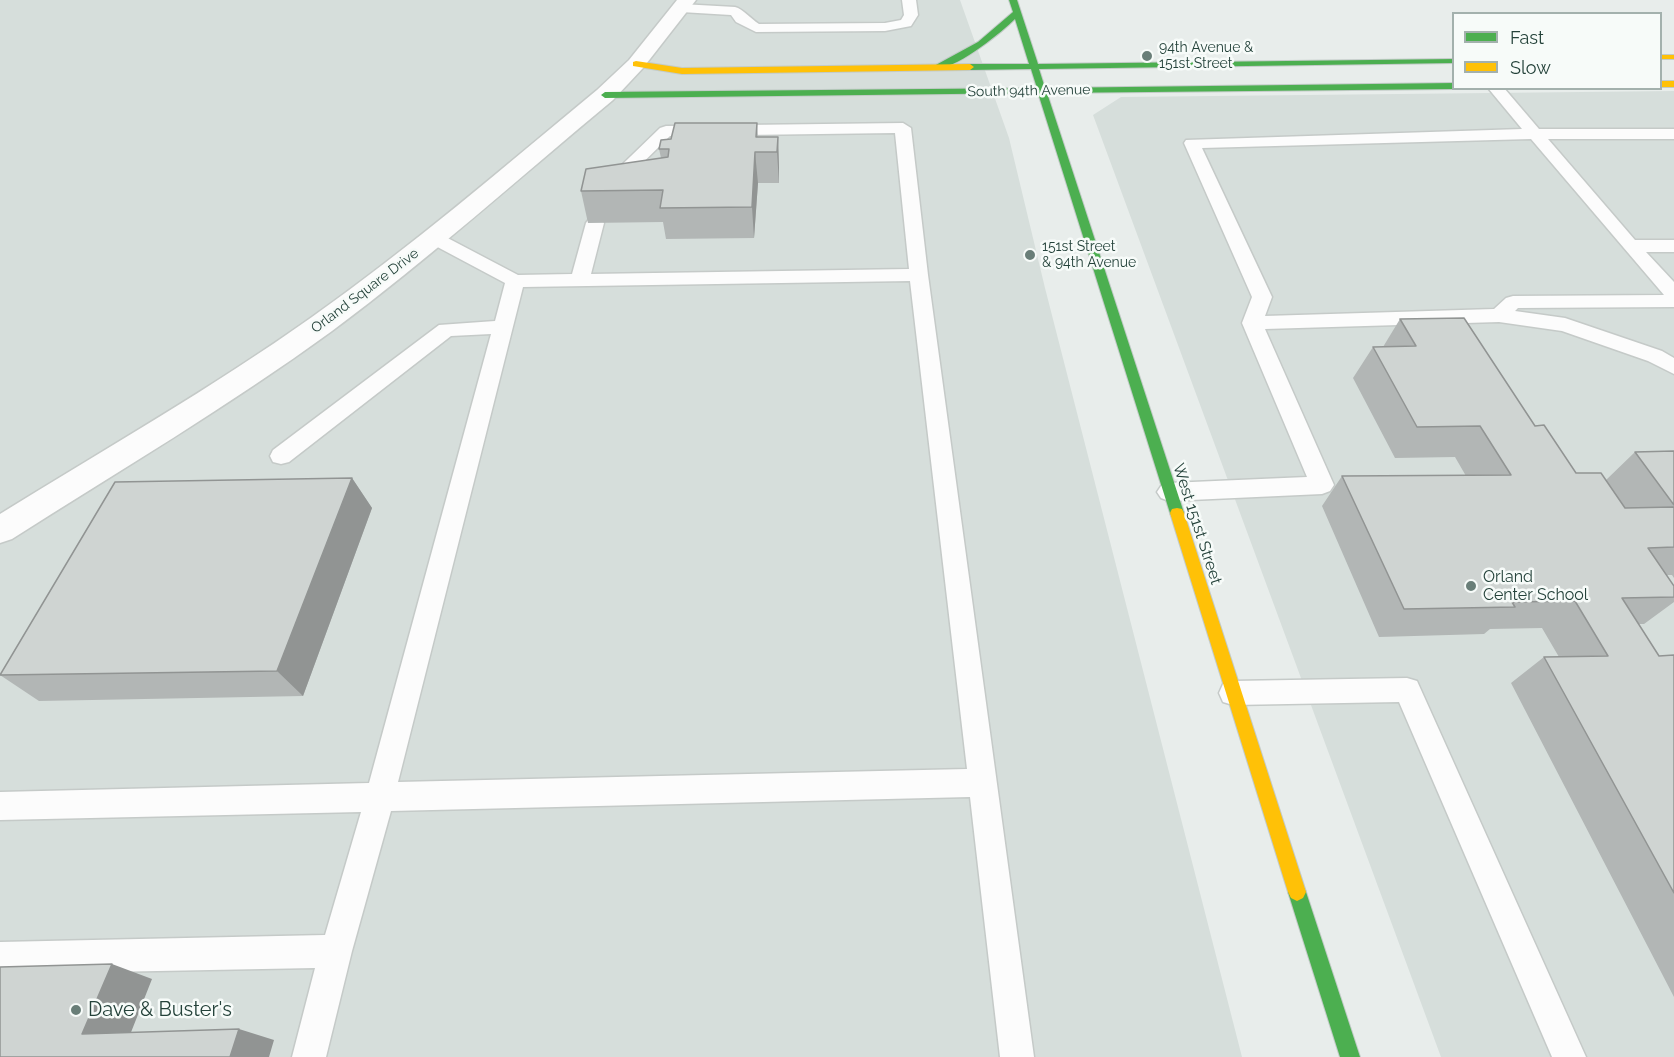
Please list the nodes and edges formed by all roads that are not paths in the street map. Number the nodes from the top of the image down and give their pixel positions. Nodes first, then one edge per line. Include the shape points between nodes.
1 (909, 0) edge
2 (684, 4) edge
3 (736, 6) edge
4 (1015, 6) edge
5 (1452, 61) edge
6 (636, 64) junction
7 (1034, 68) junction
8 (927, 69) junction
9 (1452, 86) edge
10 (1497, 90) edge
11 (1041, 91) junction
12 (605, 96) junction
13 (1535, 134) junction
14 (1674, 134) edge
15 (601, 200) edge
16 (595, 223) dead end
17 (434, 238) junction
18 (1630, 246) junction
19 (1674, 246) edge
20 (919, 275) junction
21 (580, 280) junction
22 (515, 281) junction
23 (1674, 294) edge
24 (1674, 301) edge
25 (1499, 315) junction
26 (1252, 323) junction
27 (501, 327) junction
28 (1674, 367) edge
29 (281, 456) dead end
30 (1169, 492) junction
31 (0, 530) edge
32 (1233, 693) junction
33 (983, 783) junction
34 (380, 797) junction
35 (0, 806) edge
36 (336, 951) junction
37 (0, 958) edge
38 (309, 1057) edge
39 (1017, 1057) edge
40 (1350, 1057) edge
41 (1569, 1057) edge

1 - 3 lane via 911,15 906,24 885,27 756,27 741,19
2 - 3 lane
2 - 6 street, Orland Square Drive
4 - 7 street, West 151st Street
4 - 8 street via 1004,29 959,57
5 - 7 street, South 94th Avenue
6 - 8 street, South 94th Avenue via 682,71
6 - 12 street, Orland Square Drive
7 - 8 street, South 94th Avenue
7 - 11 street, West 151st Street
9 - 11 street, South 94th Avenue
10 - 13 lane
11 - 12 street, South 94th Avenue
11 - 30 street, West 151st Street
12 - 17 street, Orland Square Drive
13 - 14 lane
13 - 18 lane
13 - 26 lane via 1192,143 1262,297
15 - 20 lane via 603,192 666,131 903,128
16 - 21 lane
17 - 22 lane
17 - 31 street, Orland Square Drive via 322,324 234,384
18 - 19 lane
18 - 23 lane
20 - 21 lane
20 - 33 lane
21 - 22 lane
22 - 27 lane
24 - 25 lane via 1513,302
25 - 26 lane
25 - 28 lane via 1565,325 1655,356
26 - 30 lane via 1322,485
27 - 29 lane via 446,330
27 - 34 lane
30 - 32 street, West 151st Street
32 - 40 street, West 151st Street
32 - 41 lane via 1407,690
33 - 34 lane
33 - 39 lane
34 - 35 lane
34 - 36 lane
36 - 37 lane
36 - 38 lane

